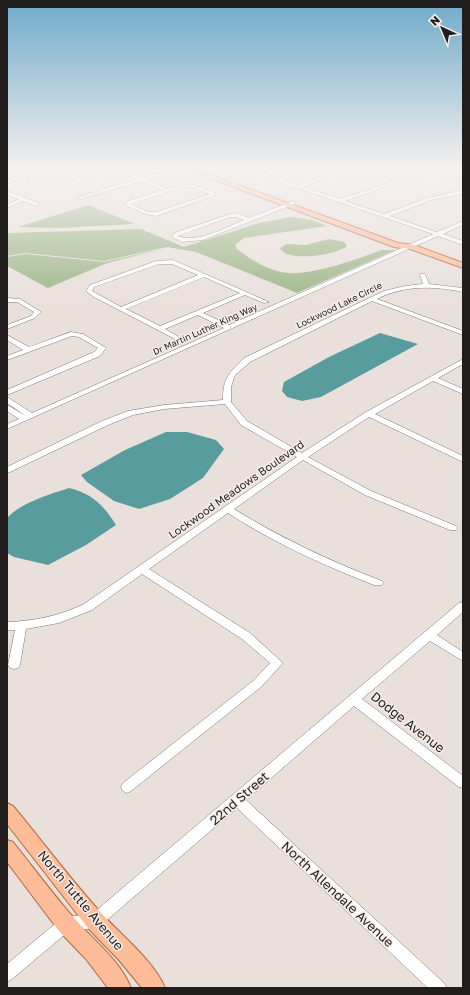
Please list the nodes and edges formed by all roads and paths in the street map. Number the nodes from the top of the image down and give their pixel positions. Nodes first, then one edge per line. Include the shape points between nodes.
1 (263, 214) edge
2 (317, 214) edge
3 (380, 214) edge
4 (389, 214) edge
5 (385, 216) junction
6 (249, 220) junction
7 (463, 223) edge
8 (438, 234) junction
9 (463, 243) edge
10 (411, 247) junction
11 (463, 266) edge
12 (204, 275) junction
13 (423, 275) dead end
14 (427, 286) junction
15 (463, 290) edge
16 (245, 293) junction
17 (372, 299) junction
18 (7, 300) edge
19 (266, 302) dead end
20 (121, 308) junction
21 (206, 310) junction
22 (198, 313) junction
23 (237, 325) junction
24 (7, 327) edge
25 (230, 328) junction
26 (160, 329) junction
27 (463, 333) edge
28 (7, 337) edge
29 (181, 340) dead end
30 (28, 350) junction
31 (7, 358) edge
32 (463, 361) edge
33 (432, 378) junction
34 (463, 392) edge
35 (7, 393) edge
36 (7, 399) edge
37 (227, 402) junction
38 (7, 407) edge
39 (369, 414) junction
40 (29, 418) junction
41 (7, 427) edge
42 (302, 457) junction
43 (463, 459) edge
44 (7, 470) edge
45 (227, 509) junction
46 (453, 528) dead end
47 (142, 569) junction
48 (378, 583) dead end
49 (463, 606) edge
50 (7, 626) edge
51 (21, 626) junction
52 (430, 635) junction
53 (463, 657) edge
54 (14, 665) dead end
55 (354, 699) junction
56 (463, 783) edge
57 (127, 787) dead end
58 (237, 800) junction
59 (7, 811) edge
60 (7, 848) edge
61 (95, 921) junction
62 (66, 924) junction
63 (7, 974) edge
64 (121, 988) edge
65 (155, 988) edge
66 (439, 988) edge

1 - 6 street
2 - 10 main road via 397,245
3 - 5 street
4 - 5 street
5 - 8 street
6 - 6 street via 236,215 229,216 176,234 175,237 193,241
7 - 8 street, Dr Martin Luther King Way
8 - 9 street
8 - 10 street, Dr Martin Luther King Way
10 - 11 main road
10 - 23 street, Dr Martin Luther King Way
12 - 16 street
12 - 20 street
12 - 20 street via 171,261 161,261 89,289 91,293
13 - 14 street
14 - 15 street, Lockwood Lake Circle
14 - 17 street, Lockwood Lake Circle via 397,289
16 - 19 street
16 - 21 street
17 - 27 street
17 - 37 street, Lockwood Lake Circle via 247,360 236,369 228,384
18 - 24 street via 18,300 38,312 33,317
20 - 26 street
21 - 22 street
21 - 23 street
22 - 25 street
22 - 26 street
23 - 25 street, Dr Martin Luther King Way
25 - 40 street, Dr Martin Luther King Way
26 - 29 street
28 - 30 street
30 - 31 street
30 - 35 street via 71,334 82,335 102,348 97,354
32 - 33 street, Lockwood Meadows Boulevard
33 - 34 street
33 - 39 street, Lockwood Meadows Boulevard
36 - 40 street
37 - 42 street via 244,423
37 - 44 street via 164,407 131,413
38 - 40 street
39 - 42 street, Lockwood Meadows Boulevard
39 - 43 street
40 - 41 street, Dr Martin Luther King Way
42 - 45 street, Lockwood Meadows Boulevard
42 - 46 street via 368,493
45 - 47 street, Lockwood Meadows Boulevard
45 - 48 street via 295,549
47 - 51 street, Lockwood Meadows Boulevard via 80,612 49,622
47 - 57 street via 246,636 277,663 257,684
49 - 52 street, 22nd Street
50 - 51 street, Lockwood Meadows Boulevard
51 - 54 street
52 - 53 street
52 - 55 street, 22nd Street
55 - 56 street, Dodge Avenue
55 - 58 street, 22nd Street
58 - 61 street, 22nd Street
58 - 66 street, North Allendale Avenue
59 - 61 main road, North Tuttle Avenue
60 - 62 main road, North Tuttle Avenue
61 - 62 street
61 - 65 main road, North Tuttle Avenue
62 - 63 street
62 - 64 main road, North Tuttle Avenue via 93,952

